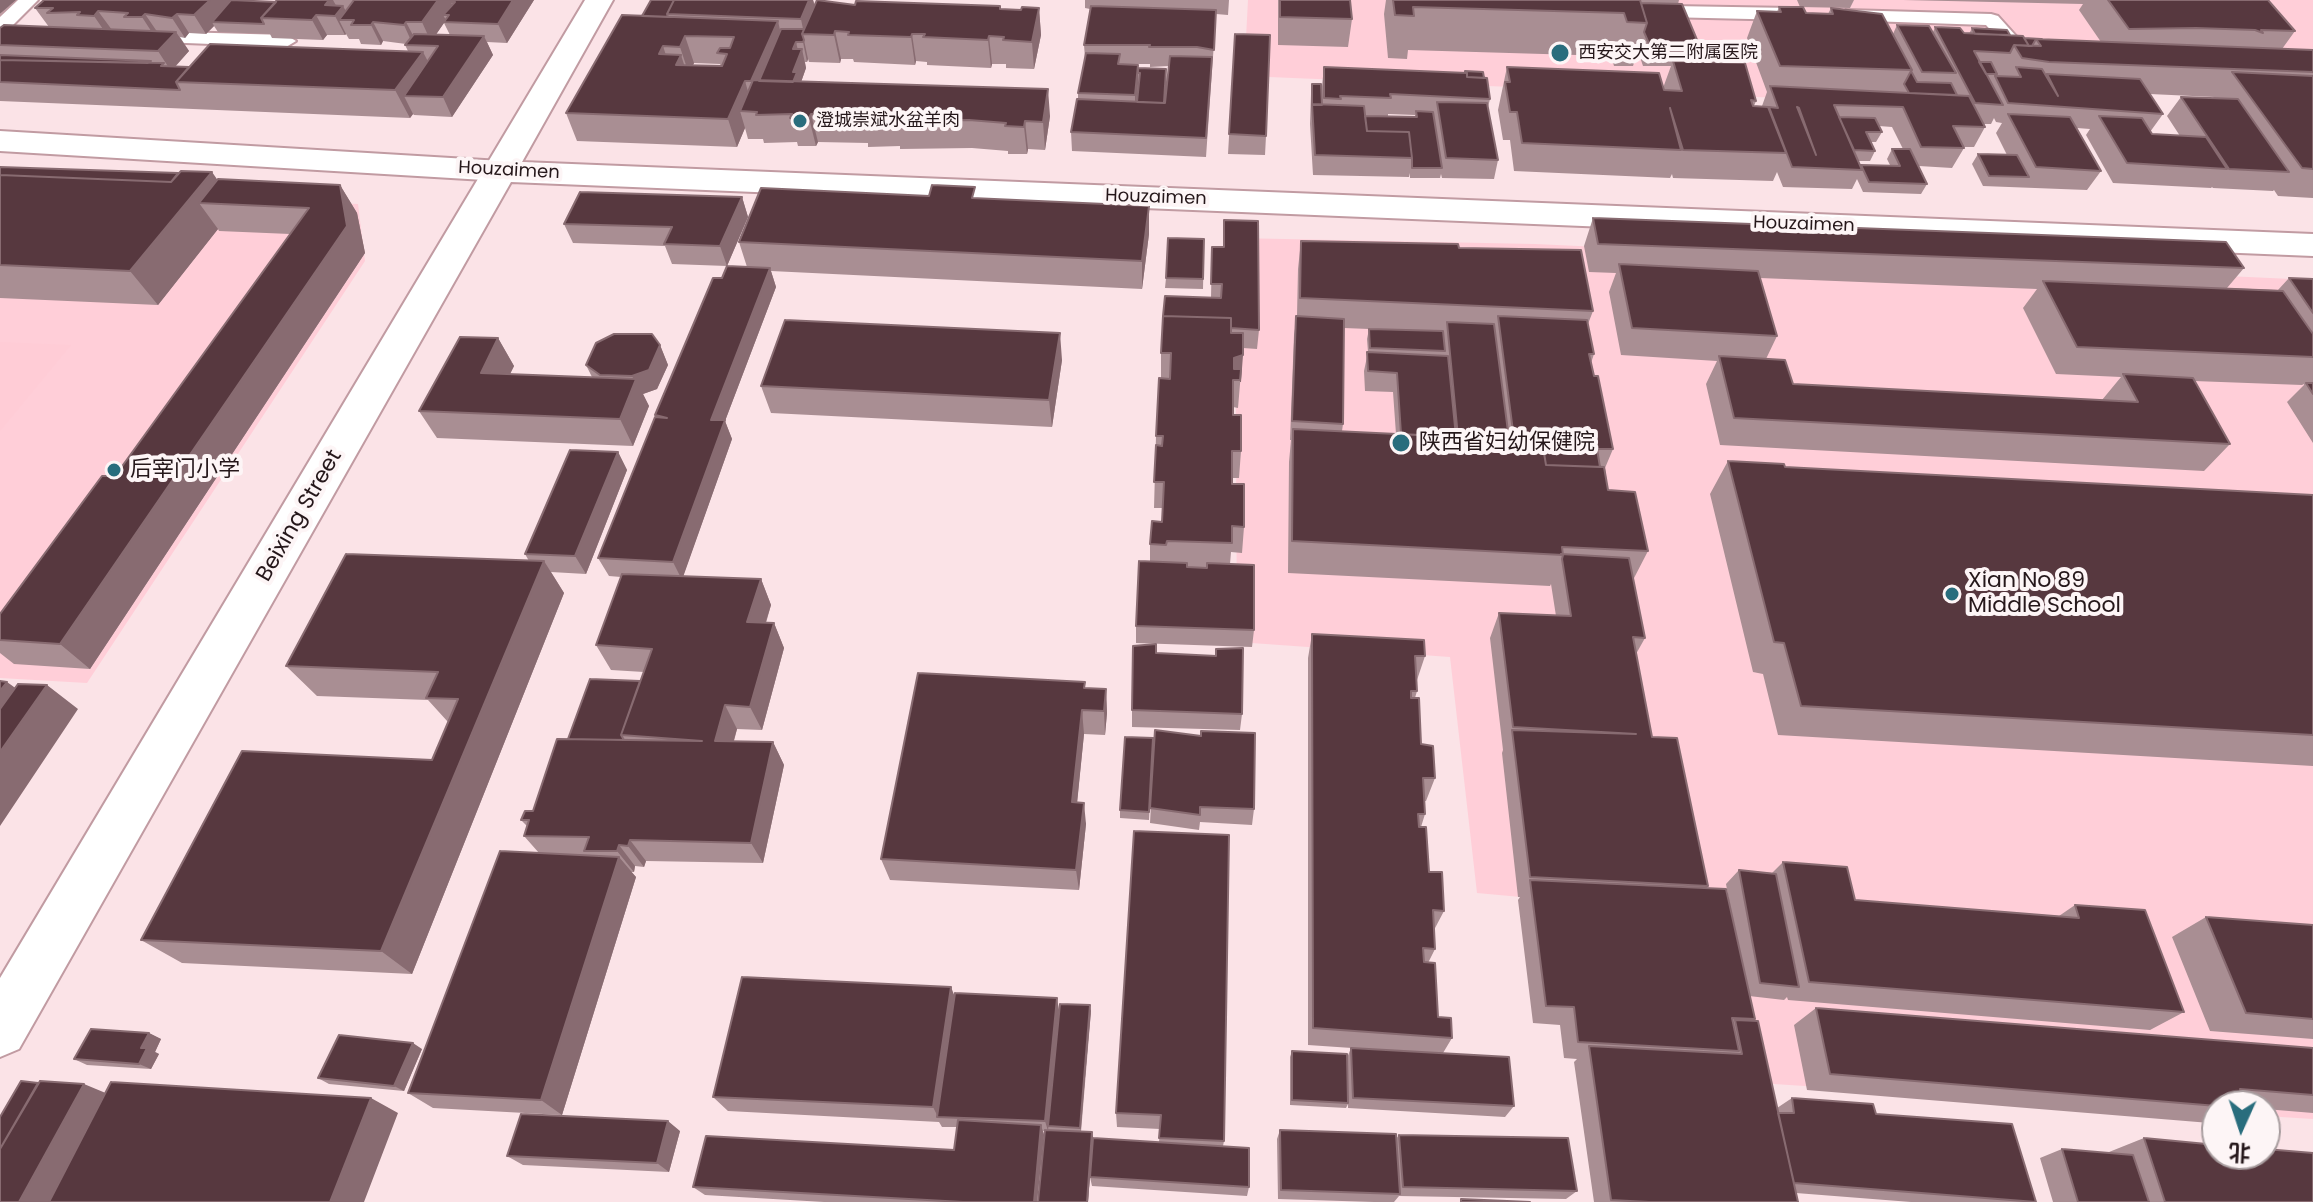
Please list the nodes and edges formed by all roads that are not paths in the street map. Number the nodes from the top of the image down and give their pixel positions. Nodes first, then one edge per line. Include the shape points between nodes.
1 (29, 0) edge
2 (599, 0) edge
3 (1661, 0) edge
4 (5, 30) edge
5 (127, 36) edge
6 (286, 41) edge
7 (2041, 57) edge
8 (0, 141) edge
9 (501, 171) junction
10 (2313, 245) edge
11 (0, 1030) edge

1 - 4 lane
2 - 9 street, Beixing Street
3 - 7 lane via 1665,11 1991,20 2025,57
5 - 6 lane
8 - 9 street, Houzaimen
9 - 10 street, Houzaimen
9 - 11 street, Beixing Street

